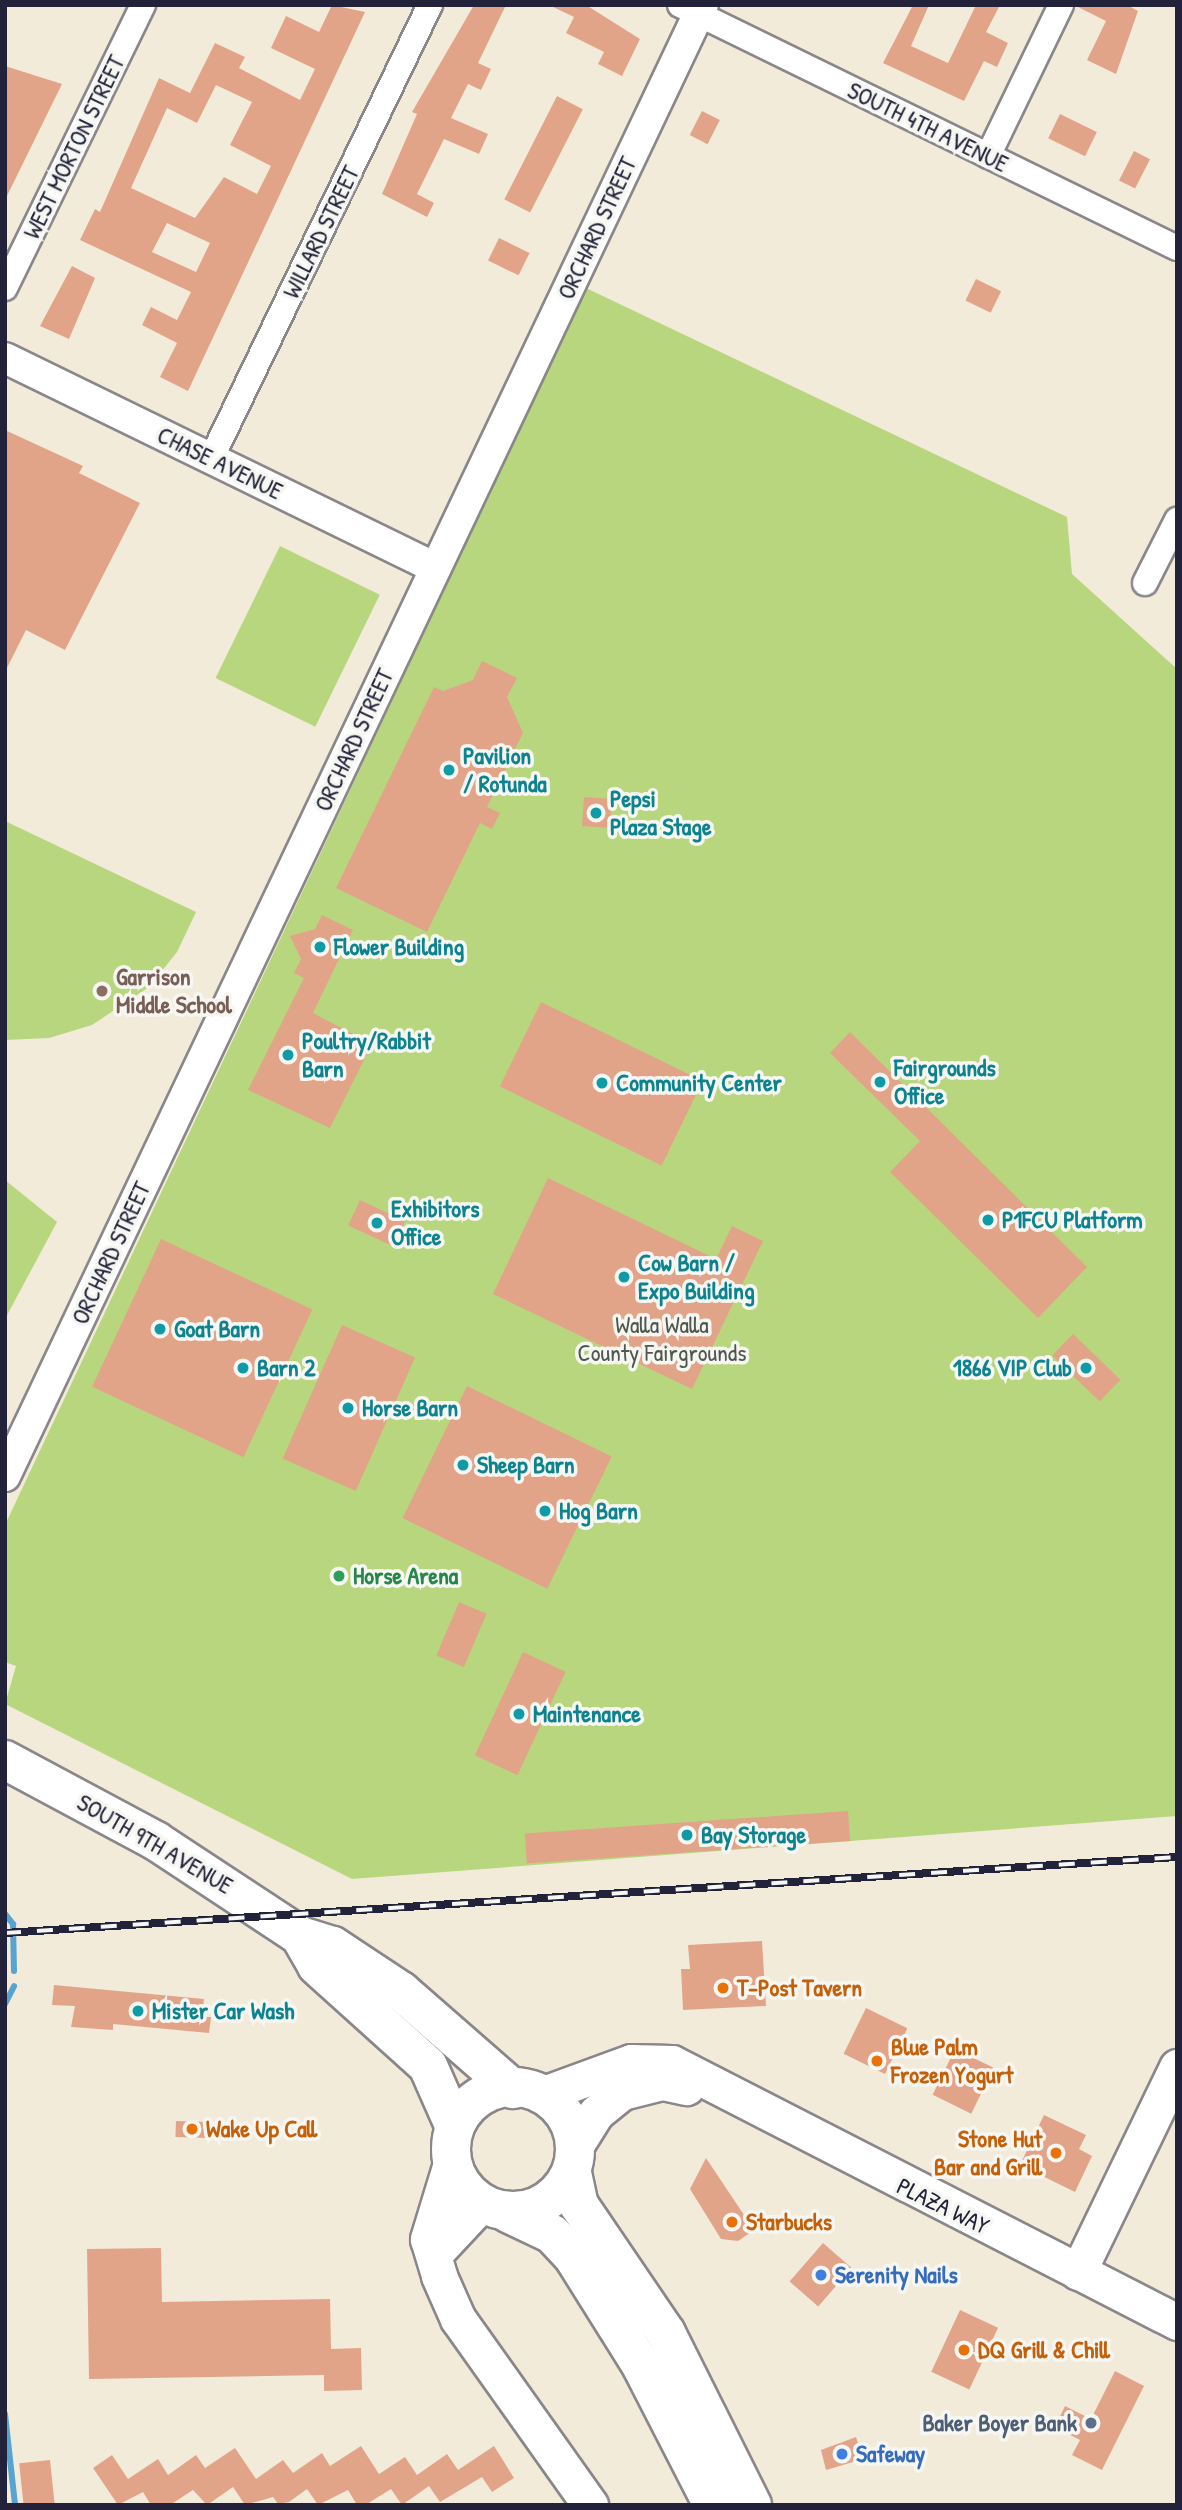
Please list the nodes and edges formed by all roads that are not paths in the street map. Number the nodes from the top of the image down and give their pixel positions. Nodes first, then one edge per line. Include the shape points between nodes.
1 (143, 5) edge
2 (430, 5) edge
3 (1061, 5) edge
4 (694, 8) edge
5 (988, 156) junction
6 (1177, 248) edge
7 (5, 288) edge
8 (5, 358) edge
9 (211, 459) junction
10 (1177, 520) edge
11 (435, 568) junction
12 (1145, 583) dead end
13 (5, 1476) edge
14 (5, 1760) edge
15 (300, 1936) junction
16 (1177, 2067) edge
17 (711, 2087) junction
18 (527, 2092) junction
19 (453, 2143) junction
20 (574, 2159) junction
21 (495, 2208) junction
22 (436, 2252) junction
23 (1078, 2272) junction
24 (1177, 2322) edge
25 (590, 2505) edge
26 (713, 2505) edge
27 (752, 2505) edge

1 - 7 street, WEST MORTON STREET
2 - 9 street, WILLARD STREET
3 - 5 street
4 - 5 street, SOUTH 4TH AVENUE
4 - 11 street, ORCHARD STREET
5 - 6 street, SOUTH 4TH AVENUE
8 - 9 street, CHASE AVENUE
9 - 11 street, CHASE AVENUE
10 - 12 street
11 - 13 street, ORCHARD STREET
14 - 15 main road, SOUTH 9TH AVENUE via 156,1841
15 - 18 main road, SOUTH 9TH AVENUE via 333,1946 401,1991
15 - 19 main road, SOUTH 9TH AVENUE via 317,1966 428,2066
16 - 23 main road
17 - 18 main road, PLAZA WAY via 697,2073 645,2060
17 - 20 main road, PLAZA WAY via 662,2082 622,2092 596,2113
17 - 23 main road, PLAZA WAY
18 - 19 main road via 481,2096
18 - 20 main road via 566,2116
19 - 21 main road via 458,2177
19 - 22 main road via 428,2239
20 - 21 main road via 554,2194
20 - 27 main road via 579,2205 666,2333
21 - 22 main road
21 - 26 main road via 552,2234 574,2258 641,2365
22 - 25 main road via 458,2319
23 - 24 main road, PLAZA WAY

